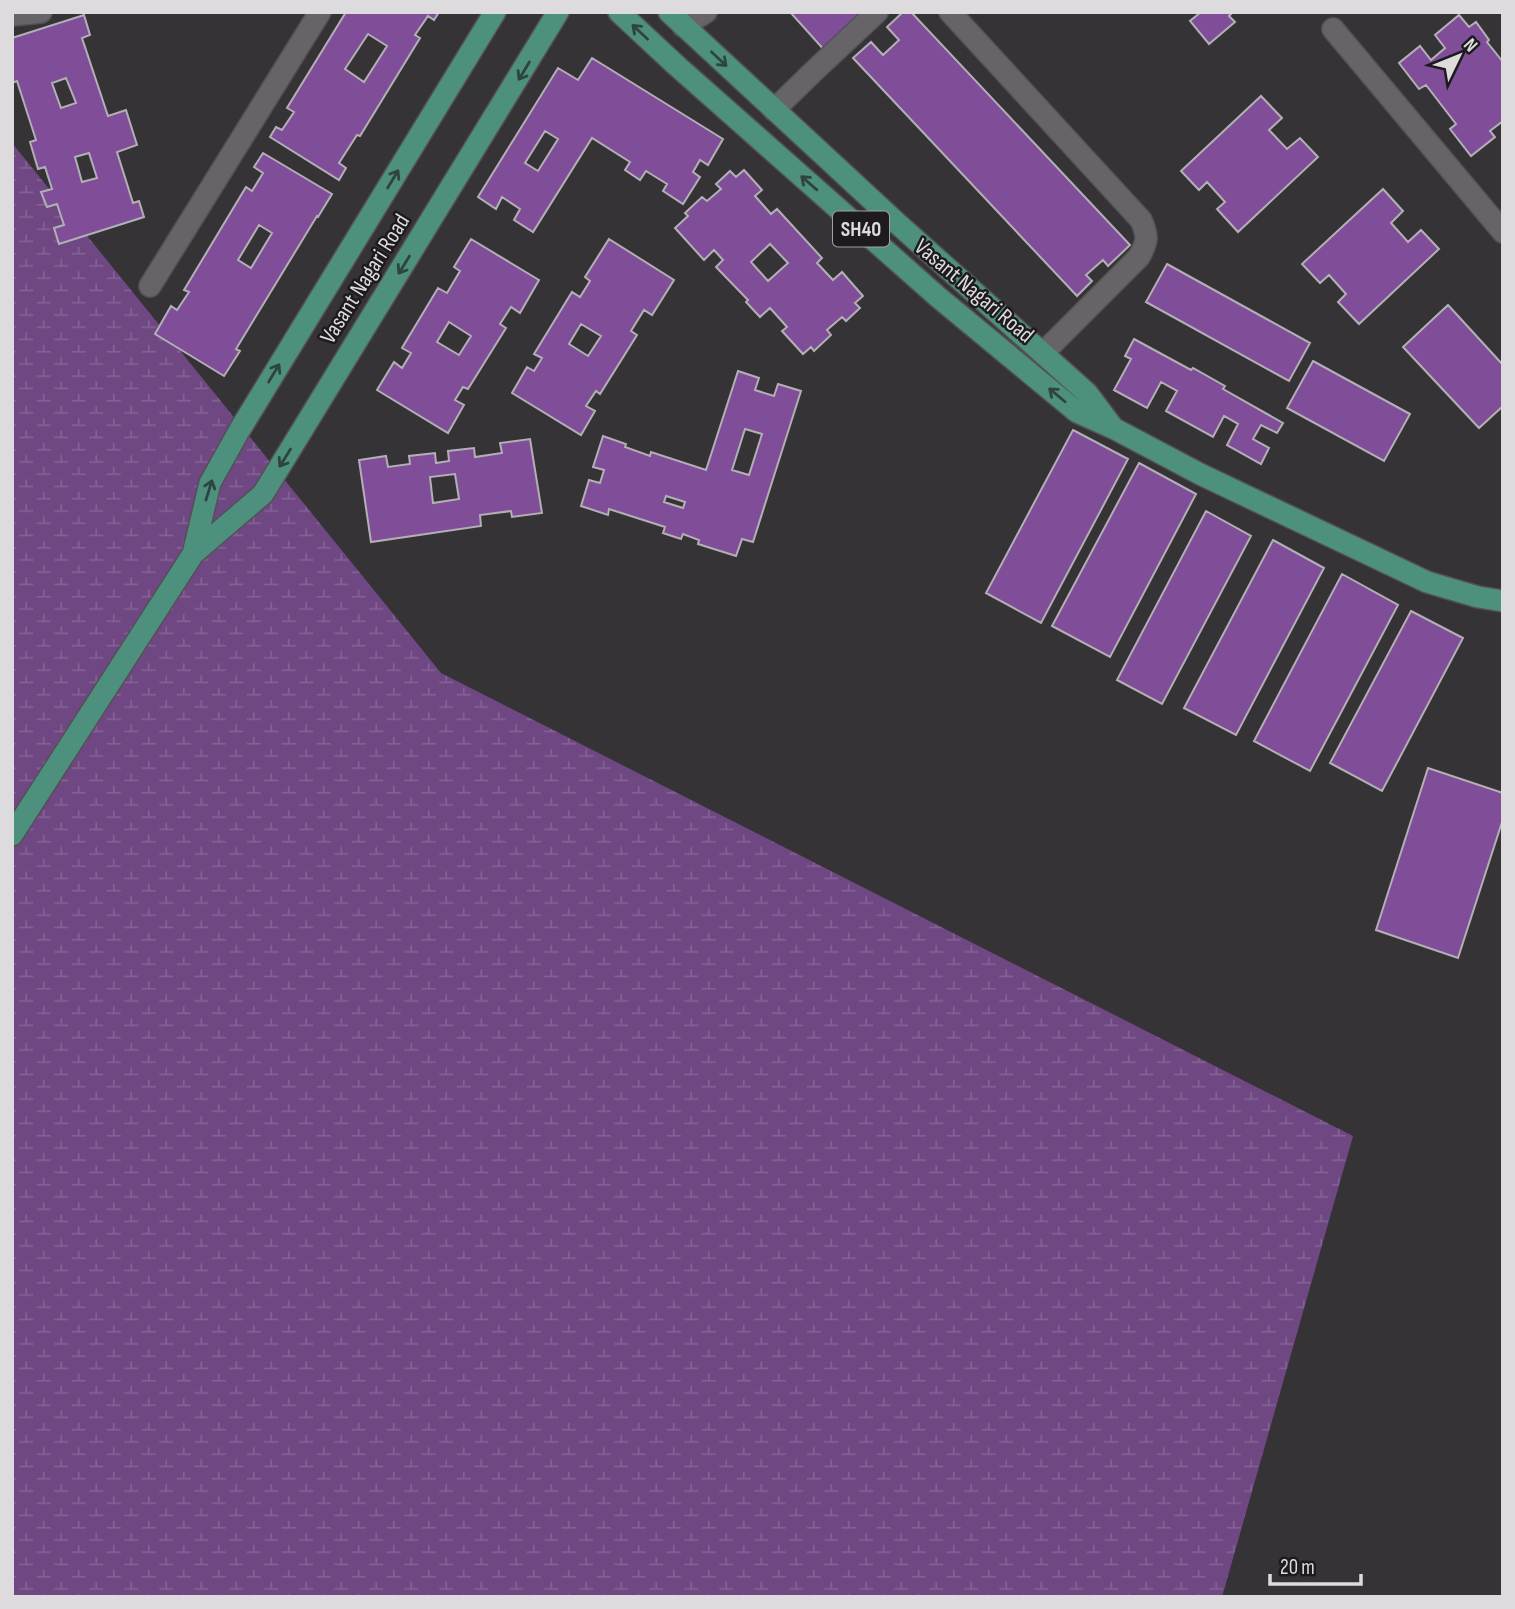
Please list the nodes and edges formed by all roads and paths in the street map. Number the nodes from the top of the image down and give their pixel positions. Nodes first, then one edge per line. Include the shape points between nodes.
1 (41, 12) edge
2 (320, 12) edge
3 (495, 12) edge
4 (558, 12) edge
5 (619, 12) edge
6 (706, 12) edge
7 (877, 12) edge
8 (950, 12) edge
9 (12, 15) edge
10 (676, 19) edge
11 (1333, 29) dead end
12 (774, 110) junction
13 (1503, 232) edge
14 (150, 286) dead end
15 (1043, 353) junction
16 (1115, 429) junction
17 (193, 554) junction
18 (1503, 600) edge
19 (12, 835) edge

1 - 9 street
2 - 14 street
17 -> 3 main road, Vasant Nagari Road via 210,483
4 -> 17 main road, Vasant Nagari Road via 263,494
16 -> 5 main road, Vasant Nagari Road / SH40 via 1077,412 938,297
6 - 10 street
7 - 12 street
8 - 15 street via 1141,220 1146,231 1147,243 1139,257
10 -> 12 main road, Vasant Nagari Road / SH40
11 - 13 street
12 - 15 main road, Vasant Nagari Road / SH40
15 - 16 main road, Vasant Nagari Road / SH40 via 1087,393
16 - 18 main road, Vasant Nagari Road / SH40 via 1427,582
17 - 19 main road, Vasant Nagari Road

